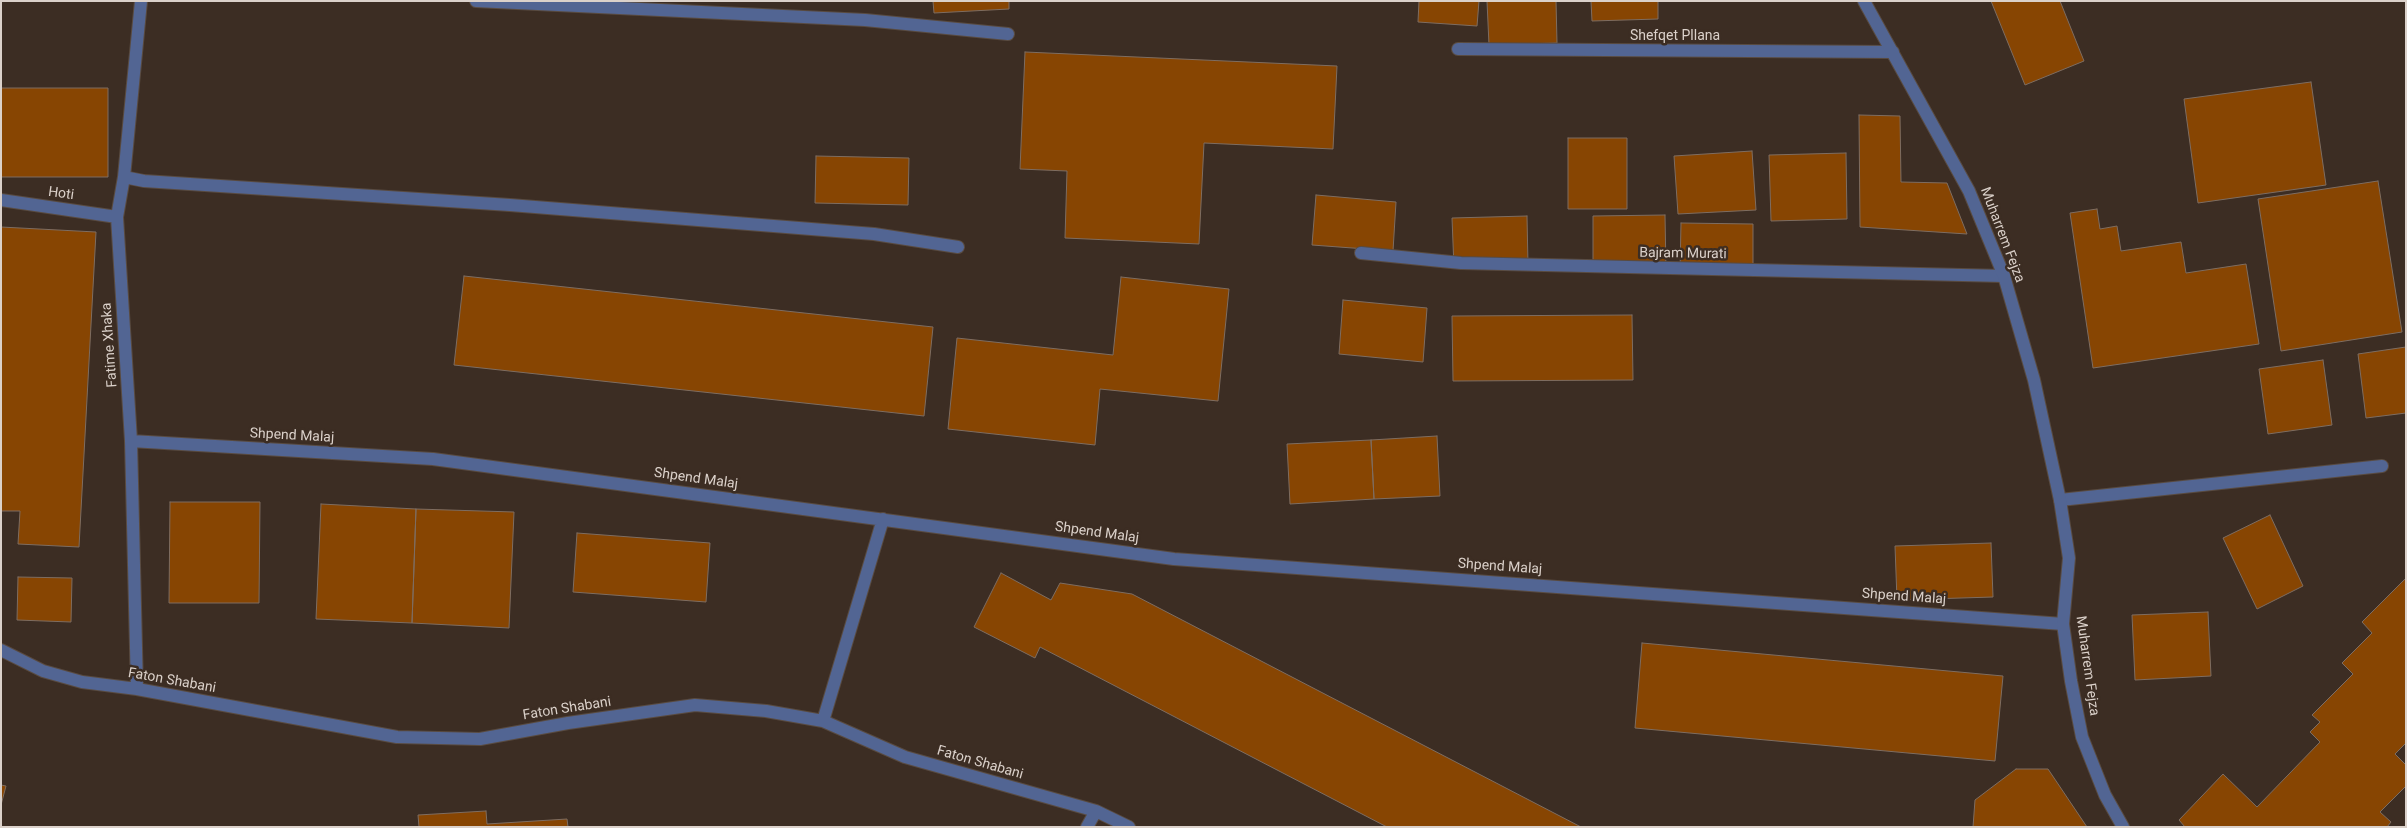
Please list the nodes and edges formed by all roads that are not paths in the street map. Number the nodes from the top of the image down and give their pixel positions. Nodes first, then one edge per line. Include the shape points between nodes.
1 (141, 1) edge
2 (476, 1) edge
3 (1864, 1) edge
4 (1008, 34) dead end
5 (1458, 49) dead end
6 (1892, 52) junction
7 (124, 177) junction
8 (1, 200) edge
9 (117, 217) junction
10 (958, 247) dead end
11 (1361, 253) dead end
12 (2004, 276) junction
13 (131, 441) junction
14 (2382, 466) dead end
15 (2060, 500) junction
16 (884, 519) junction
17 (2063, 624) junction
18 (1, 650) edge
19 (137, 689) junction
20 (823, 721) junction
21 (1096, 811) junction
22 (1087, 827) edge
23 (1129, 827) edge
24 (2123, 827) edge

1 - 7 street, Fatime Xhaka
2 - 4 street via 865,20
3 - 6 street, Muharrem Fejza
5 - 6 street, Shefqet Pllana
6 - 12 street, Muharrem Fejza via 1969,191
7 - 9 street, Fatime Xhaka
7 - 10 street via 874,234
8 - 9 street, Hoti
9 - 13 street, Fatime Xhaka
11 - 12 street, Bajram Murati via 1461,263
12 - 15 street, Muharrem Fejza via 2034,380
13 - 16 street, Shpend Malaj via 432,459
13 - 19 street, Fatime Xhaka
14 - 15 street
15 - 17 street, Muharrem Fejza via 2068,558
16 - 17 street, Shpend Malaj via 1174,559
16 - 20 street
17 - 24 street, Muharrem Fejza via 2082,736 2105,795
18 - 19 street, Faton Shabani via 43,671 82,682
19 - 20 street, Faton Shabani via 397,737 480,739 695,705 766,711
20 - 21 street, Faton Shabani via 904,758
21 - 22 street
21 - 23 street, Faton Shabani

